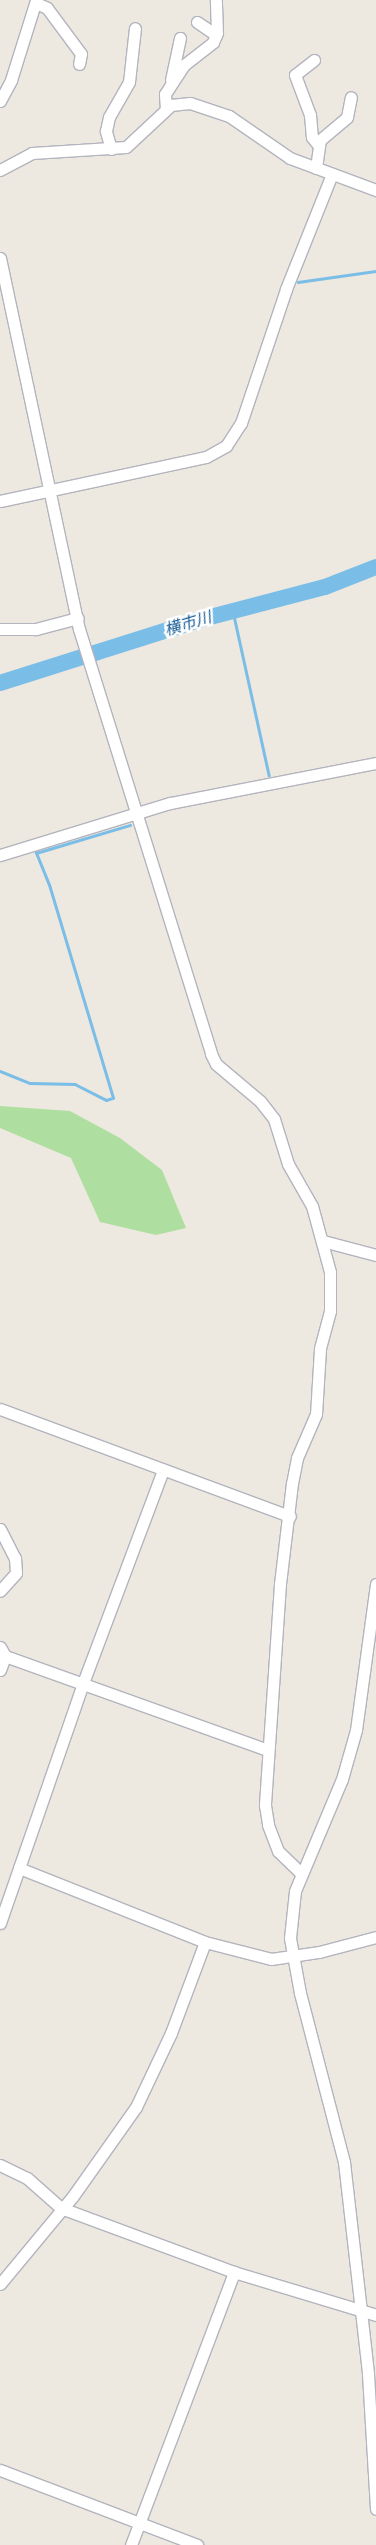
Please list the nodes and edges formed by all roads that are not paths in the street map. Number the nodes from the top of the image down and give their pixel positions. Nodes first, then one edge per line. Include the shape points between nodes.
1 (216, 0) edge
2 (36, 2) edge
3 (197, 22) dead end
4 (135, 28) dead end
5 (216, 35) junction
6 (180, 38) dead end
7 (314, 60) dead end
8 (79, 64) dead end
9 (170, 86) junction
10 (351, 97) dead end
11 (0, 101) edge
12 (166, 109) junction
13 (319, 146) junction
14 (111, 149) junction
15 (316, 168) junction
16 (0, 170) edge
17 (332, 174) junction
18 (376, 190) edge
19 (0, 258) edge
20 (51, 490) junction
21 (0, 501) edge
22 (79, 623) junction
23 (0, 629) edge
24 (376, 763) edge
25 (136, 814) junction
26 (0, 855) edge
27 (323, 1241) junction
28 (376, 1255) edge
29 (0, 1409) edge
30 (163, 1470) junction
31 (290, 1516) junction
32 (0, 1529) edge
33 (376, 1584) edge
34 (0, 1591) edge
35 (3, 1651) edge
36 (0, 1670) edge
37 (84, 1683) junction
38 (268, 1750) junction
39 (19, 1868) junction
40 (301, 1873) junction
41 (0, 1923) edge
42 (376, 1937) edge
43 (205, 1942) junction
44 (292, 1957) junction
45 (0, 2165) edge
46 (62, 2208) junction
47 (234, 2272) junction
48 (0, 2284) edge
49 (361, 2310) junction
50 (376, 2315) edge
51 (0, 2470) edge
52 (376, 2509) edge
53 (138, 2524) junction
54 (130, 2545) edge
55 (197, 2545) edge

1 - 5 street
2 - 8 street via 47,8 82,54
2 - 11 street via 12,80
3 - 5 street
4 - 14 street via 129,82 109,117 106,131
5 - 9 street via 204,52 184,65
6 - 9 street
7 - 13 street via 295,75 310,115 312,136
9 - 12 street via 164,94
10 - 13 street via 347,118 320,140
12 - 14 street via 126,147
12 - 15 street via 171,105 190,103 209,107 229,116 279,152
13 - 15 street
14 - 16 street via 32,153
15 - 17 street
17 - 18 street
17 - 20 street via 286,289 241,423 226,446 206,457
19 - 20 street
20 - 21 street
20 - 22 street
22 - 23 street via 36,629
22 - 25 street
24 - 25 street via 170,803
25 - 26 street
25 - 27 street via 211,1054 216,1064 260,1101 274,1119 288,1164 312,1206
27 - 28 street
27 - 31 street via 330,1272 330,1311 320,1349 316,1414 294,1469
29 - 30 street
30 - 31 street
30 - 37 street
31 - 38 street via 280,1584
32 - 34 street via 15,1558 16,1573
33 - 40 street via 354,1737 342,1779
35 - 36 street
35 - 37 street
37 - 38 street
37 - 39 street
38 - 40 street via 265,1805 268,1825 278,1851
39 - 41 street
39 - 43 street
40 - 44 street via 291,1906
42 - 44 street
43 - 44 street via 271,1959
43 - 46 street via 148,2086
44 - 49 street via 338,2132
45 - 46 street via 27,2178
46 - 47 street
46 - 48 street
47 - 49 street
47 - 53 street
49 - 50 street
49 - 52 street
51 - 53 street
53 - 54 street
53 - 55 street

